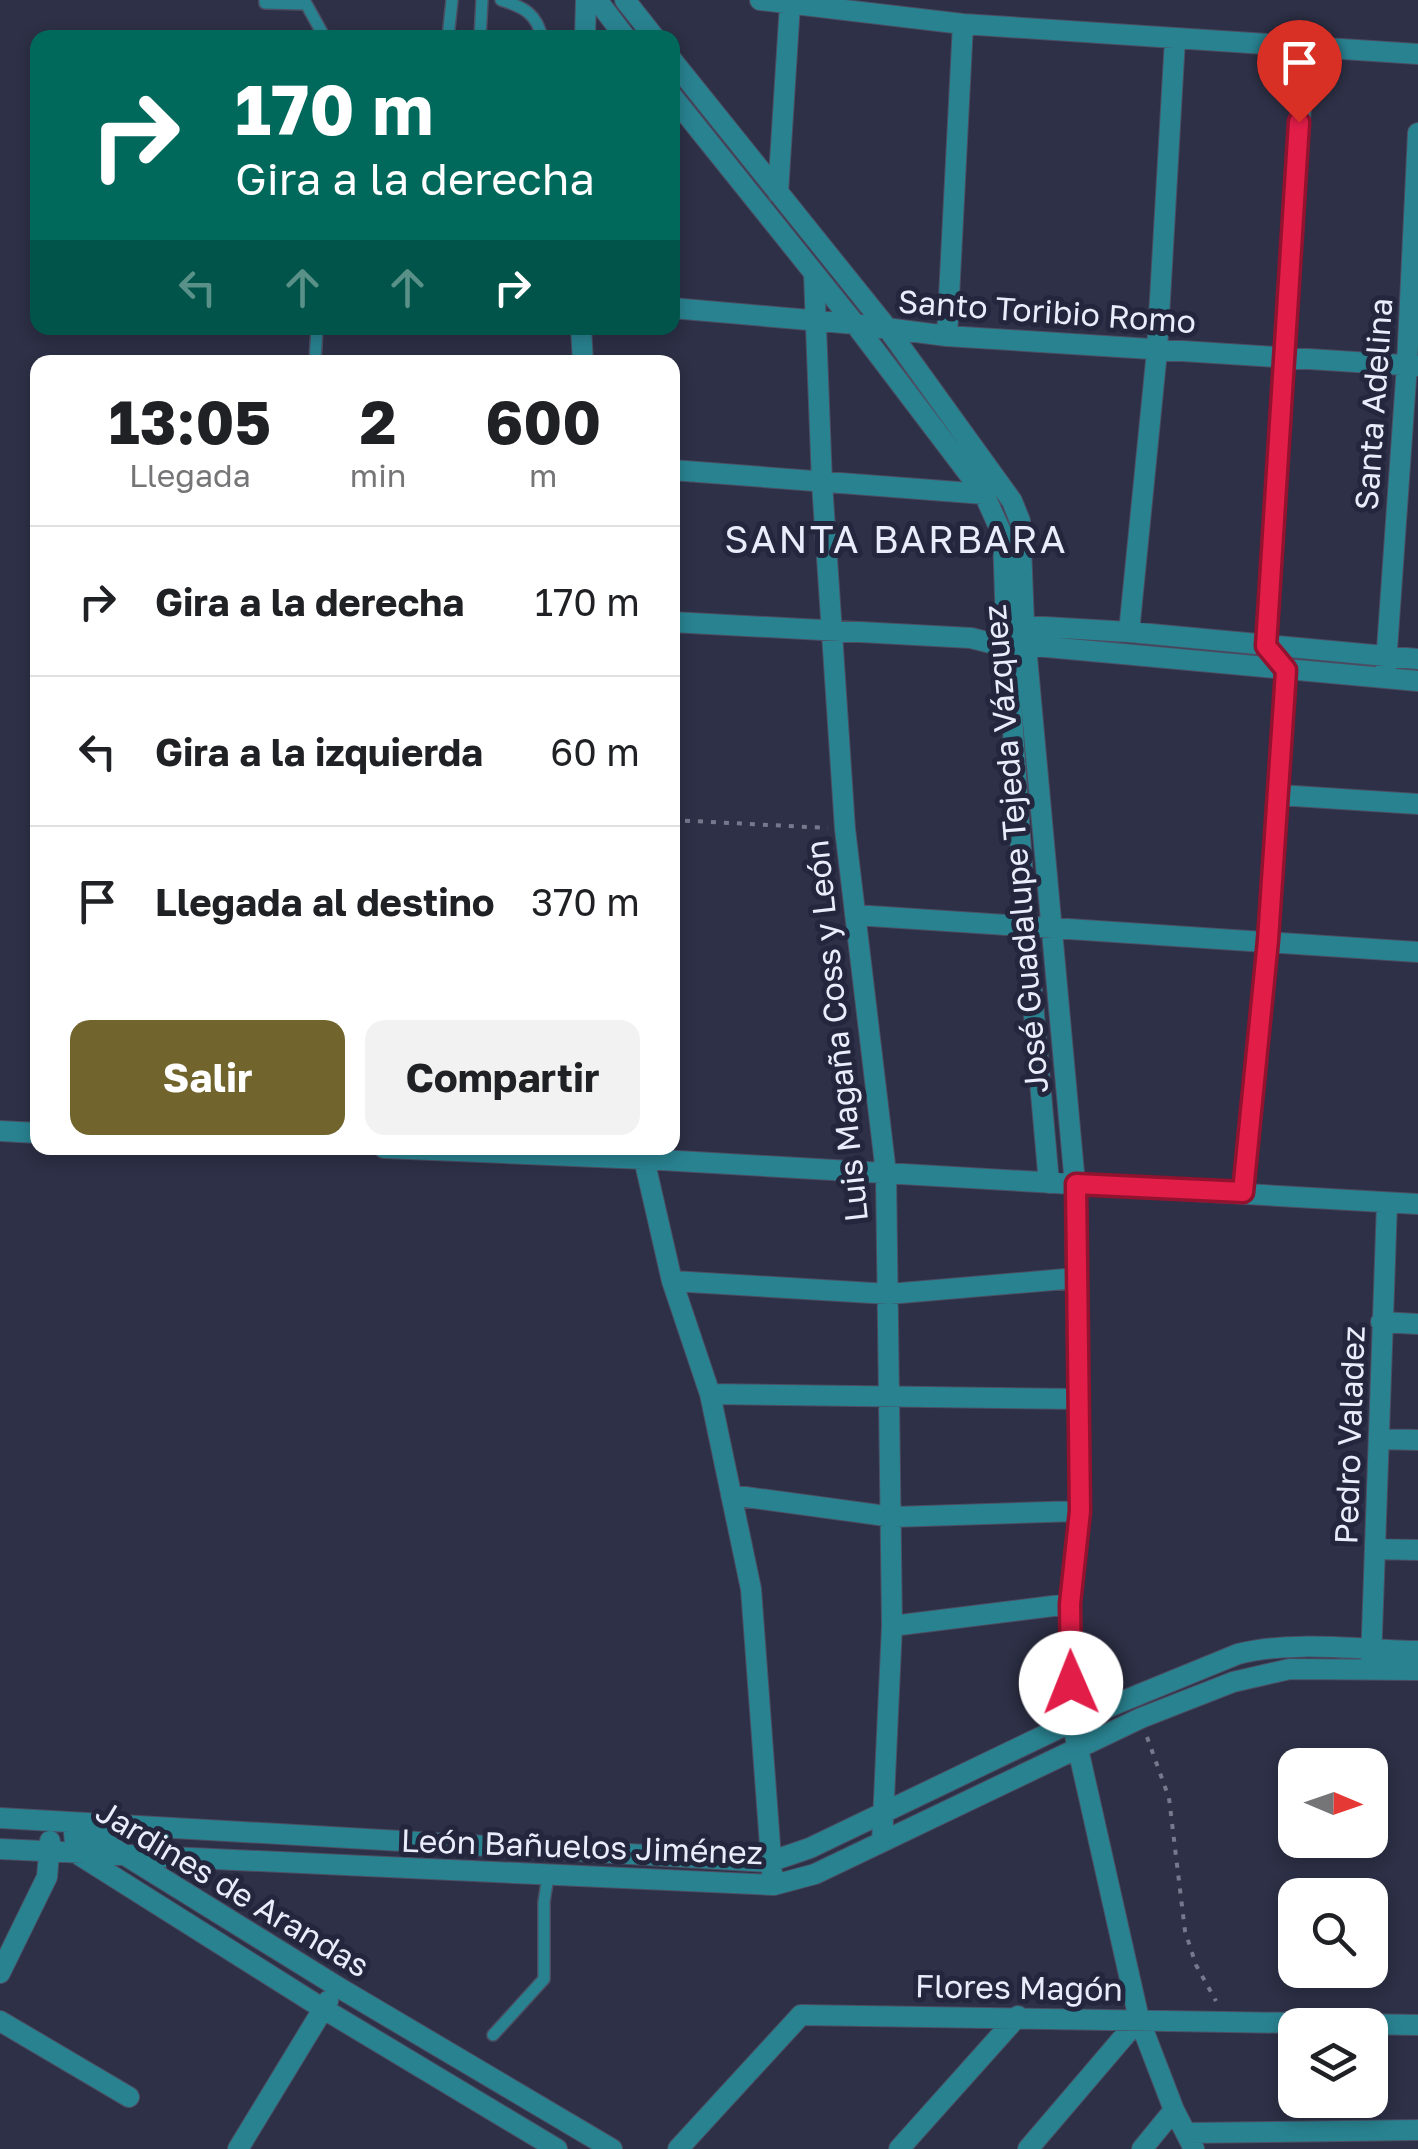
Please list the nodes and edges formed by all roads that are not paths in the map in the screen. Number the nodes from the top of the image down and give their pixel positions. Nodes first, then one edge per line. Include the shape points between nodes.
1 (264, 0) edge
2 (452, 0) edge
3 (482, 0) edge
4 (501, 0) edge
5 (586, 0) edge
6 (596, 0) edge
7 (625, 0) edge
8 (760, 0) edge
9 (304, 2) edge
10 (790, 4) junction
11 (963, 24) junction
12 (320, 30) edge
13 (449, 30) edge
14 (480, 30) edge
15 (539, 30) edge
16 (585, 30) edge
17 (620, 30) edge
18 (649, 30) edge
19 (1175, 38) junction
20 (1305, 44) junction
21 (1418, 54) edge
22 (680, 70) edge
23 (680, 106) edge
24 (1418, 134) edge
25 (778, 192) junction
26 (814, 274) junction
27 (680, 309) edge
28 (813, 321) junction
29 (856, 324) junction
30 (888, 330) junction
31 (947, 336) junction
32 (1157, 350) junction
33 (1282, 357) junction
34 (1412, 366) edge
35 (680, 471) edge
36 (822, 483) junction
37 (984, 494) junction
38 (680, 623) edge
39 (1129, 632) junction
40 (832, 633) junction
41 (1016, 635) junction
42 (1266, 646) junction
43 (1387, 656) junction
44 (1418, 659) edge
45 (1286, 670) junction
46 (1385, 678) junction
47 (1418, 680) edge
48 (1279, 795) junction
49 (1418, 804) edge
50 (855, 916) junction
51 (1026, 925) junction
52 (1051, 927) junction
53 (1268, 940) junction
54 (1418, 952) edge
55 (0, 1131) edge
56 (30, 1132) edge
57 (549, 1155) edge
58 (644, 1159) junction
59 (886, 1173) junction
60 (1049, 1183) junction
61 (1076, 1184) junction
62 (1243, 1192) junction
63 (1386, 1203) junction
64 (1418, 1204) edge
65 (1077, 1278) junction
66 (672, 1281) junction
67 (888, 1294) junction
68 (1382, 1322) junction
69 (1418, 1324) edge
70 (710, 1394) junction
71 (890, 1399) junction
72 (1078, 1400) junction
73 (1379, 1439) junction
74 (1418, 1440) edge
75 (731, 1496) junction
76 (1080, 1511) junction
77 (893, 1518) junction
78 (1376, 1549) junction
79 (1418, 1550) edge
80 (1070, 1604) junction
81 (892, 1626) junction
82 (1258, 1650) junction
83 (1418, 1650) edge
84 (1372, 1659) junction
85 (1418, 1670) edge
86 (1266, 1673) junction
87 (1072, 1722) junction
88 (1076, 1749) junction
89 (882, 1813) junction
90 (0, 1818) edge
91 (48, 1821) junction
92 (73, 1823) junction
93 (882, 1842) junction
94 (0, 1849) edge
95 (50, 1852) junction
96 (76, 1853) junction
97 (130, 1856) junction
98 (770, 1862) junction
99 (548, 1876) junction
100 (774, 1885) junction
101 (255, 1935) junction
102 (242, 1955) junction
103 (0, 1973) edge
104 (338, 1987) junction
105 (322, 2008) junction
106 (1018, 2016) junction
107 (1139, 2019) junction
108 (0, 2022) edge
109 (1418, 2025) edge
110 (492, 2035) dead end
111 (129, 2097) dead end
112 (1174, 2110) junction
113 (1418, 2130) edge
114 (1191, 2141) edge
115 (238, 2149) edge
116 (557, 2149) edge
117 (612, 2149) edge
118 (678, 2149) edge
119 (898, 2149) edge
120 (1028, 2149) edge
121 (1142, 2149) edge

1 - 9 lane
2 - 13 lane
3 - 14 lane
4 - 15 lane via 534,15
5 - 16 street
6 - 17 street
7 - 18 street
8 - 10 street
9 - 12 lane
10 - 11 street
10 - 25 street
11 - 19 street
11 - 31 street
19 - 20 street
19 - 32 street
20 - 21 street
20 - 33 street
22 - 25 street, José Guadalupe Tejeda Vázquez
23 - 26 street, José Guadalupe Tejeda Vázquez
24 - 34 street, Santa Adelina
25 - 30 street, José Guadalupe Tejeda Vázquez
26 - 28 street, Luis Magaña Coss y León
26 - 29 street, José Guadalupe Tejeda Vázquez
27 - 28 street, Santo Toribio Romo
28 - 29 street, Santo Toribio Romo
28 - 36 street, Luis Magaña Coss y León
29 - 30 street, Santo Toribio Romo
29 - 37 street, José Guadalupe Tejeda Vázquez
30 - 31 street, Santo Toribio Romo
30 - 41 street, José Guadalupe Tejeda Vázquez via 1012,501 1020,522
31 - 32 street, Santo Toribio Romo
32 - 33 street, Santo Toribio Romo
32 - 39 street
33 - 34 street, Santo Toribio Romo
33 - 42 street
34 - 43 street, Santa Adelina
35 - 36 street
36 - 37 street
36 - 40 street, Luis Magaña Coss y León
37 - 41 street, José Guadalupe Tejeda Vázquez via 1003,536
38 - 40 street
39 - 41 street
39 - 42 street
40 - 41 street
40 - 50 street, Luis Magaña Coss y León
41 - 45 street
41 - 51 street, José Guadalupe Tejeda Vázquez
41 - 52 street, José Guadalupe Tejeda Vázquez
42 - 43 street
42 - 45 street
43 - 44 street
43 - 46 street, Santa Adelina
45 - 46 street
45 - 48 street
46 - 47 street
48 - 49 street
48 - 53 street
50 - 51 street
50 - 59 street, Luis Magaña Coss y León
51 - 52 street
51 - 60 street, José Guadalupe Tejeda Vázquez
52 - 53 street
52 - 61 street, José Guadalupe Tejeda Vázquez
53 - 54 street
53 - 62 street
55 - 56 street
57 - 58 street
58 - 59 street
58 - 66 street
59 - 60 street
59 - 67 street, Luis Magaña Coss y León
60 - 61 street
61 - 62 street
61 - 65 street, José Guadalupe Tejeda Vázquez
62 - 63 street
63 - 64 street
63 - 68 street, Pedro Valadez
65 - 67 street
65 - 72 street, José Guadalupe Tejeda Vázquez
66 - 67 street
66 - 70 street
67 - 71 street, Luis Magaña Coss y León
68 - 69 street
68 - 73 street, Pedro Valadez
70 - 71 street
70 - 75 street
71 - 72 street
71 - 77 street, Luis Magaña Coss y León
72 - 76 street, José Guadalupe Tejeda Vázquez
73 - 74 street
73 - 78 street, Pedro Valadez
75 - 77 street
75 - 98 street via 751,1589
76 - 77 street
76 - 80 street, José Guadalupe Tejeda Vázquez
77 - 81 street, Luis Magaña Coss y León
78 - 79 street
78 - 84 street, Pedro Valadez
80 - 81 street
80 - 87 street, José Guadalupe Tejeda Vázquez
81 - 89 street, Luis Magaña Coss y León
82 - 84 street, León Bañuelos Jiménez
82 - 86 street
82 - 87 street, León Bañuelos Jiménez
83 - 84 street, León Bañuelos Jiménez
84 - 85 street, León Bañuelos Jiménez
84 - 86 street, León Bañuelos Jiménez
86 - 88 street, León Bañuelos Jiménez
87 - 88 street, José Guadalupe Tejeda Vázquez
87 - 89 street, León Bañuelos Jiménez
88 - 93 street, León Bañuelos Jiménez
88 - 107 street, José Guadalupe Tejeda Vázquez
89 - 93 street, Luis Magaña Coss y León
89 - 98 street, León Bañuelos Jiménez
90 - 91 street, León Bañuelos Jiménez
91 - 92 street, León Bañuelos Jiménez
91 - 95 street
92 - 96 street, Jardines de Arandas
92 - 97 street, Jardines de Arandas
92 - 98 street, León Bañuelos Jiménez
93 - 100 street, León Bañuelos Jiménez
94 - 95 street, León Bañuelos Jiménez
95 - 96 street, León Bañuelos Jiménez
95 - 103 street via 47,1877
96 - 97 street, León Bañuelos Jiménez
96 - 102 street, Jardines de Arandas
97 - 99 street, León Bañuelos Jiménez
97 - 101 street, Jardines de Arandas
98 - 100 street
99 - 100 street, León Bañuelos Jiménez
99 - 110 lane via 544,1979
101 - 102 street
101 - 104 street, Jardines de Arandas
102 - 105 street, Jardines de Arandas
104 - 105 street
104 - 117 street, Jardines de Arandas
105 - 115 street
105 - 116 street, Jardines de Arandas
106 - 107 street, Flores Magón
106 - 118 street, Flores Magón via 801,2014
106 - 119 street
107 - 109 street, Flores Magón
107 - 112 street, José Guadalupe Tejeda Vázquez
107 - 120 street
108 - 111 street
112 - 114 street, José Guadalupe Tejeda Vázquez
112 - 121 street
113 - 114 street

